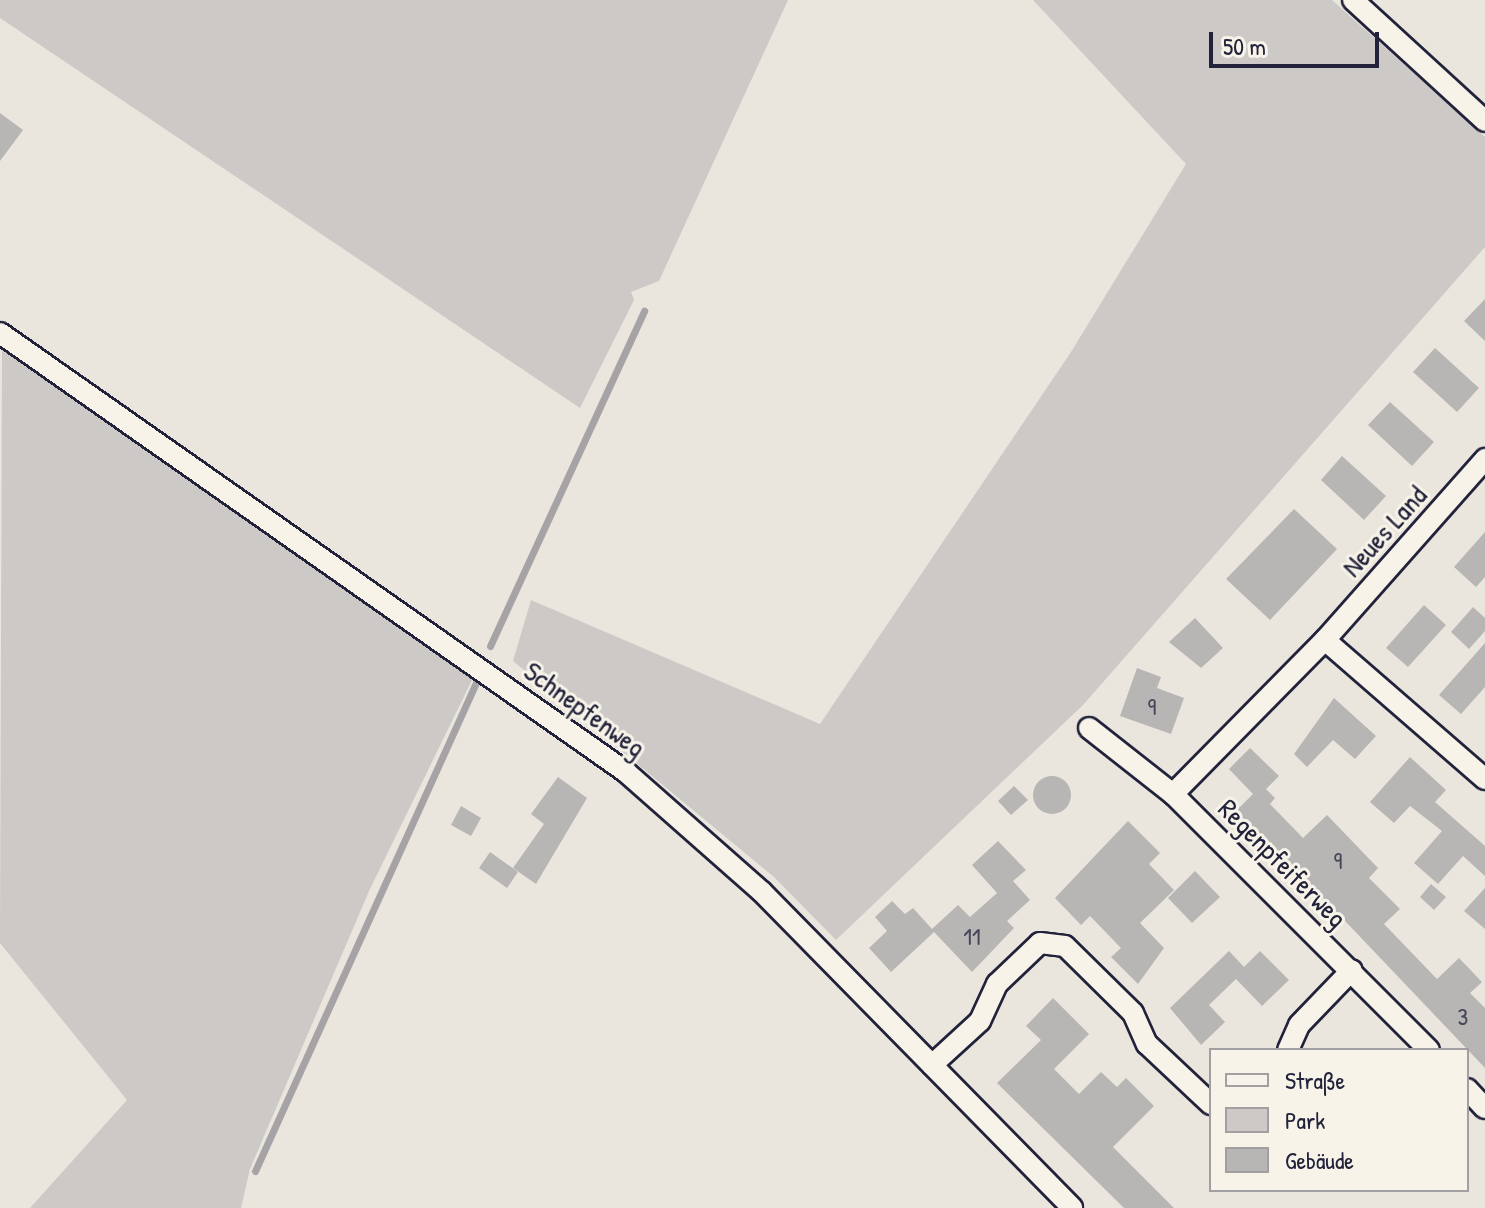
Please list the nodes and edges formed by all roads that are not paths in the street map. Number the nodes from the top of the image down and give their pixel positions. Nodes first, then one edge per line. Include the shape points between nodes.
1 (1353, 0) edge
2 (1485, 121) edge
3 (0, 333) edge
4 (1485, 459) edge
5 (1325, 640) junction
6 (1089, 728) dead end
7 (1485, 779) edge
8 (1173, 794) junction
9 (1352, 970) junction
10 (1289, 1048) edge
11 (1427, 1048) edge
12 (932, 1065) junction
13 (1469, 1091) edge
14 (1209, 1102) edge
15 (1485, 1108) edge
16 (1072, 1208) edge

1 - 2 street
3 - 12 street, Schnepfenweg via 626,772 761,891
4 - 5 street, Neues Land
5 - 7 street
5 - 8 street, Neues Land
6 - 8 street, Regenpfeiferweg
8 - 9 street, Regenpfeiferweg
9 - 10 street via 1299,1025
9 - 11 street, Regenpfeiferweg
12 - 14 street via 980,1021 997,984 1040,943 1065,946 1133,1013 1147,1044
12 - 16 street, Schnepfenweg
13 - 15 street

